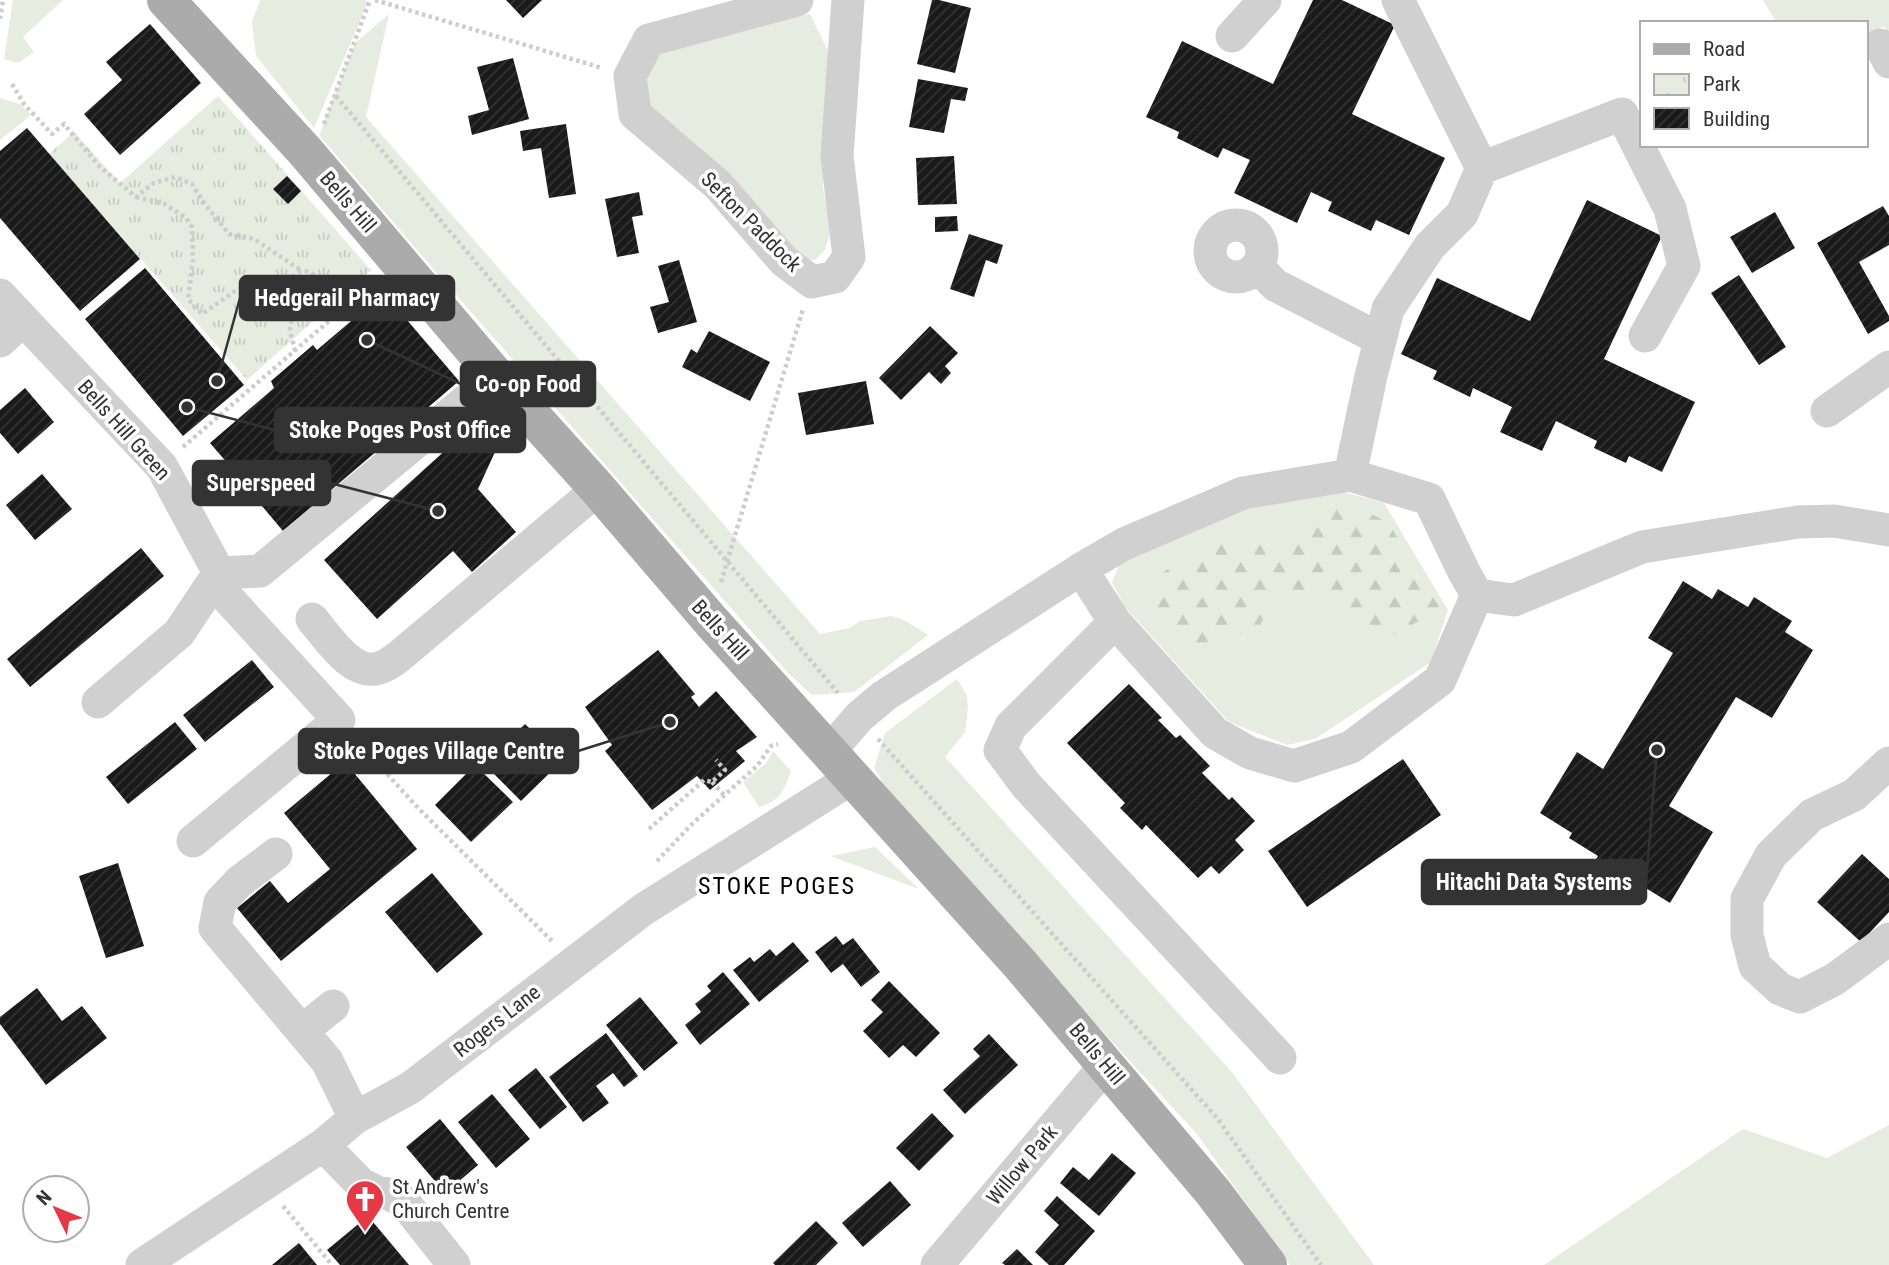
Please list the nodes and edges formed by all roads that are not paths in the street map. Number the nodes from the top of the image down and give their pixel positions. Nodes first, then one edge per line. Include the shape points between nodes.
1 (166, 0) edge
2 (797, 0) edge
3 (848, 0) edge
4 (1265, 0) edge
5 (1398, 0) edge
6 (1232, 36) dead end
7 (1482, 168) junction
8 (1257, 266) dead end
9 (0, 295) edge
10 (11, 331) edge
11 (1645, 336) dead end
12 (1380, 339) junction
13 (1886, 373) edge
14 (496, 376) junction
15 (1827, 411) dead end
16 (1350, 475) junction
17 (598, 489) junction
18 (1889, 530) edge
19 (1081, 569) junction
20 (216, 578) junction
21 (1477, 595) junction
22 (312, 619) dead end
23 (1115, 622) junction
24 (98, 702) dead end
25 (1889, 762) edge
26 (841, 765) junction
27 (194, 841) dead end
28 (276, 854) dead end
29 (1889, 939) edge
30 (333, 1006) dead end
31 (302, 1031) junction
32 (1280, 1058) dead end
33 (1106, 1065) junction
34 (355, 1118) junction
35 (323, 1145) junction
36 (142, 1265) edge
37 (454, 1265) edge
38 (937, 1265) edge
39 (1268, 1265) edge

1 - 14 main road, Bells Hill via 304,150
2 - 3 street, Sefton Paddock via 649,40 630,76 635,114 718,185 784,261 812,282 835,278 849,257 837,156
4 - 6 street
5 - 7 street
7 - 11 street via 1622,114 1670,209 1684,266
7 - 12 street via 1462,214 1430,246 1388,309
8 - 12 street via 1275,285
9 - 10 street, Bells Hill Green
10 - 20 street, Bells Hill Green via 162,467
12 - 16 street
13 - 15 street
14 - 17 main road, Bells Hill
14 - 20 street via 260,571
16 - 19 street, Rogers Lane via 1243,493 1124,544
16 - 21 street via 1429,499
17 - 22 street via 415,643 377,669 361,669 347,660
17 - 26 main road, Bells Hill
18 - 21 street via 1834,521 1746,530 1642,547 1514,600
19 - 23 street
19 - 26 street, Rogers Lane via 884,696 859,717
20 - 24 street via 179,633
20 - 27 street, Bells Hill Green via 339,720
21 - 23 street via 1440,680 1351,747 1294,766 1250,753 1216,733
23 - 32 street via 1011,726 1000,750 1026,785
25 - 29 street via 1854,795 1812,815 1771,855 1747,899 1747,936 1755,966 1780,989 1800,997 1835,979
26 - 33 main road, Bells Hill
26 - 34 street, Rogers Lane via 410,1088
28 - 31 street via 220,902 215,928
30 - 31 street
31 - 34 street via 327,1061
33 - 38 street, Willow Park
33 - 39 main road, Bells Hill
34 - 35 street, Rogers Lane
35 - 36 street, Rogers Lane
35 - 37 street via 361,1184 404,1202

